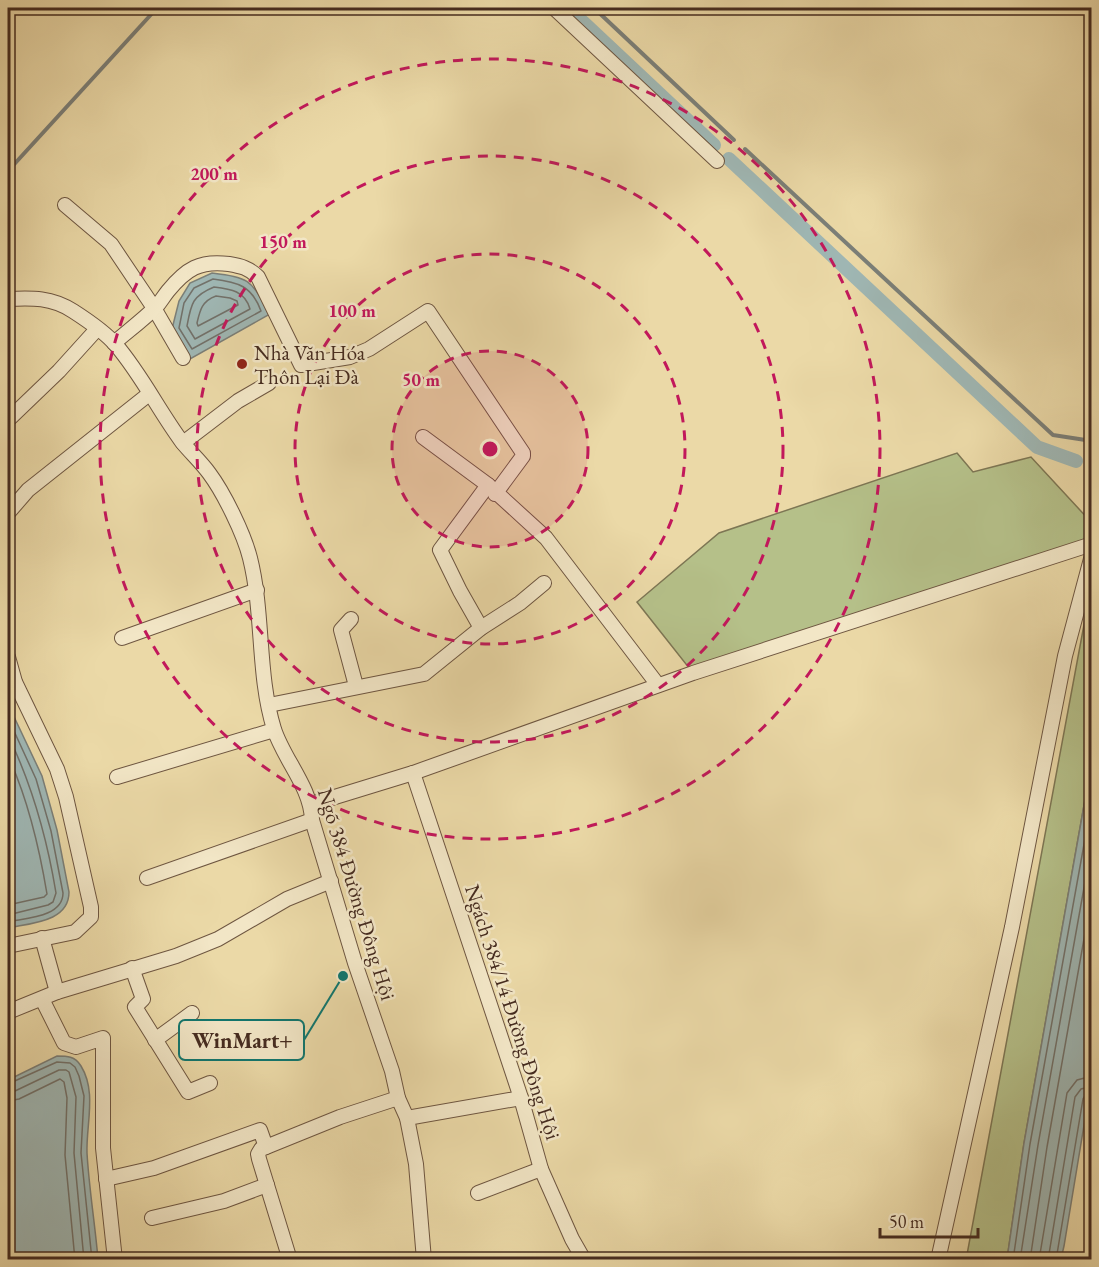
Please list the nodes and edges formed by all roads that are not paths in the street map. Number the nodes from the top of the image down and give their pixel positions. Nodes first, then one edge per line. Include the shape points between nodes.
1 (554, 8) edge
2 (717, 161) dead end
3 (65, 205) dead end
4 (8, 299) edge
5 (154, 308) junction
6 (97, 329) junction
7 (114, 343) junction
8 (183, 358) dead end
9 (269, 383) dead end
10 (149, 394) junction
11 (8, 420) edge
12 (423, 437) dead end
13 (183, 443) junction
14 (491, 489) junction
15 (8, 513) edge
16 (1092, 544) edge
17 (1092, 555) edge
18 (544, 583) dead end
19 (257, 590) junction
20 (351, 619) dead end
21 (481, 628) junction
22 (122, 638) dead end
23 (8, 657) edge
24 (12, 680) edge
25 (658, 685) junction
26 (356, 686) junction
27 (269, 705) junction
28 (274, 730) junction
29 (412, 773) junction
30 (117, 777) dead end
31 (312, 804) junction
32 (312, 820) junction
33 (147, 878) dead end
34 (331, 880) junction
35 (42, 938) junction
36 (8, 946) edge
37 (132, 968) junction
38 (57, 992) junction
39 (42, 999) junction
40 (8, 1012) edge
41 (192, 1013) dead end
42 (155, 1040) junction
43 (210, 1083) dead end
44 (398, 1098) junction
45 (521, 1098) junction
46 (407, 1118) junction
47 (266, 1147) junction
48 (541, 1169) junction
49 (106, 1179) junction
50 (267, 1185) junction
51 (478, 1193) dead end
52 (152, 1218) dead end
53 (115, 1260) edge
54 (290, 1260) edge
55 (424, 1260) edge
56 (584, 1260) edge
57 (938, 1260) edge

1 - 2 street
3 - 5 street via 111,244
4 - 6 street, Ngõ 384 Đường Đông Hội via 42,298 71,310
5 - 7 street
5 - 8 street
5 - 14 street via 187,271 213,262 240,266 250,270 263,285 302,365 350,357 369,349 428,311 523,453
6 - 7 street, Ngõ 384 Đường Đông Hội
6 - 11 street
7 - 10 street, Ngõ 384 Đường Đông Hội
9 - 13 street
10 - 13 street, Ngõ 384 Đường Đông Hội
10 - 15 street via 28,490
12 - 14 street
13 - 19 street, Ngõ 384 Đường Đông Hội via 220,489 250,556
14 - 21 street via 440,550
14 - 25 street via 546,538
16 - 25 street
17 - 57 street via 1065,656 1012,927
18 - 21 street
19 - 22 street
19 - 27 street, Ngõ 384 Đường Đông Hội
20 - 26 street via 341,630
21 - 26 street via 424,674
23 - 24 street
24 - 35 street via 57,769 91,907 91,917 75,933
25 - 29 street
26 - 27 street
27 - 28 street, Ngõ 384 Đường Đông Hội
28 - 30 street
28 - 31 street, Ngõ 384 Đường Đông Hội
29 - 31 street
29 - 45 street, Ngách 384/14 Đường Đông Hội
31 - 32 street, Ngõ 384 Đường Đông Hội
32 - 33 street
32 - 34 street, Ngõ 384 Đường Đông Hội
34 - 37 street via 287,899 218,939
34 - 44 street, Ngõ 384 Đường Đông Hội
35 - 36 street
35 - 38 street
37 - 38 street
37 - 42 street via 143,999 135,1007
38 - 39 street
39 - 40 street
39 - 49 street via 63,1043 76,1047 103,1038
41 - 42 street
42 - 43 street via 188,1092
44 - 46 street, Ngõ 384 Đường Đông Hội
44 - 47 street
45 - 46 street
45 - 48 street, Ngách 384/14 Đường Đông Hội
46 - 55 street, Ngõ 384 Đường Đông Hội via 416,1164
47 - 49 street via 260,1131 154,1168
47 - 50 street via 258,1154
48 - 51 street
48 - 56 street, Ngách 384/14 Đường Đông Hội
49 - 53 street
50 - 52 street via 224,1201
50 - 54 street

